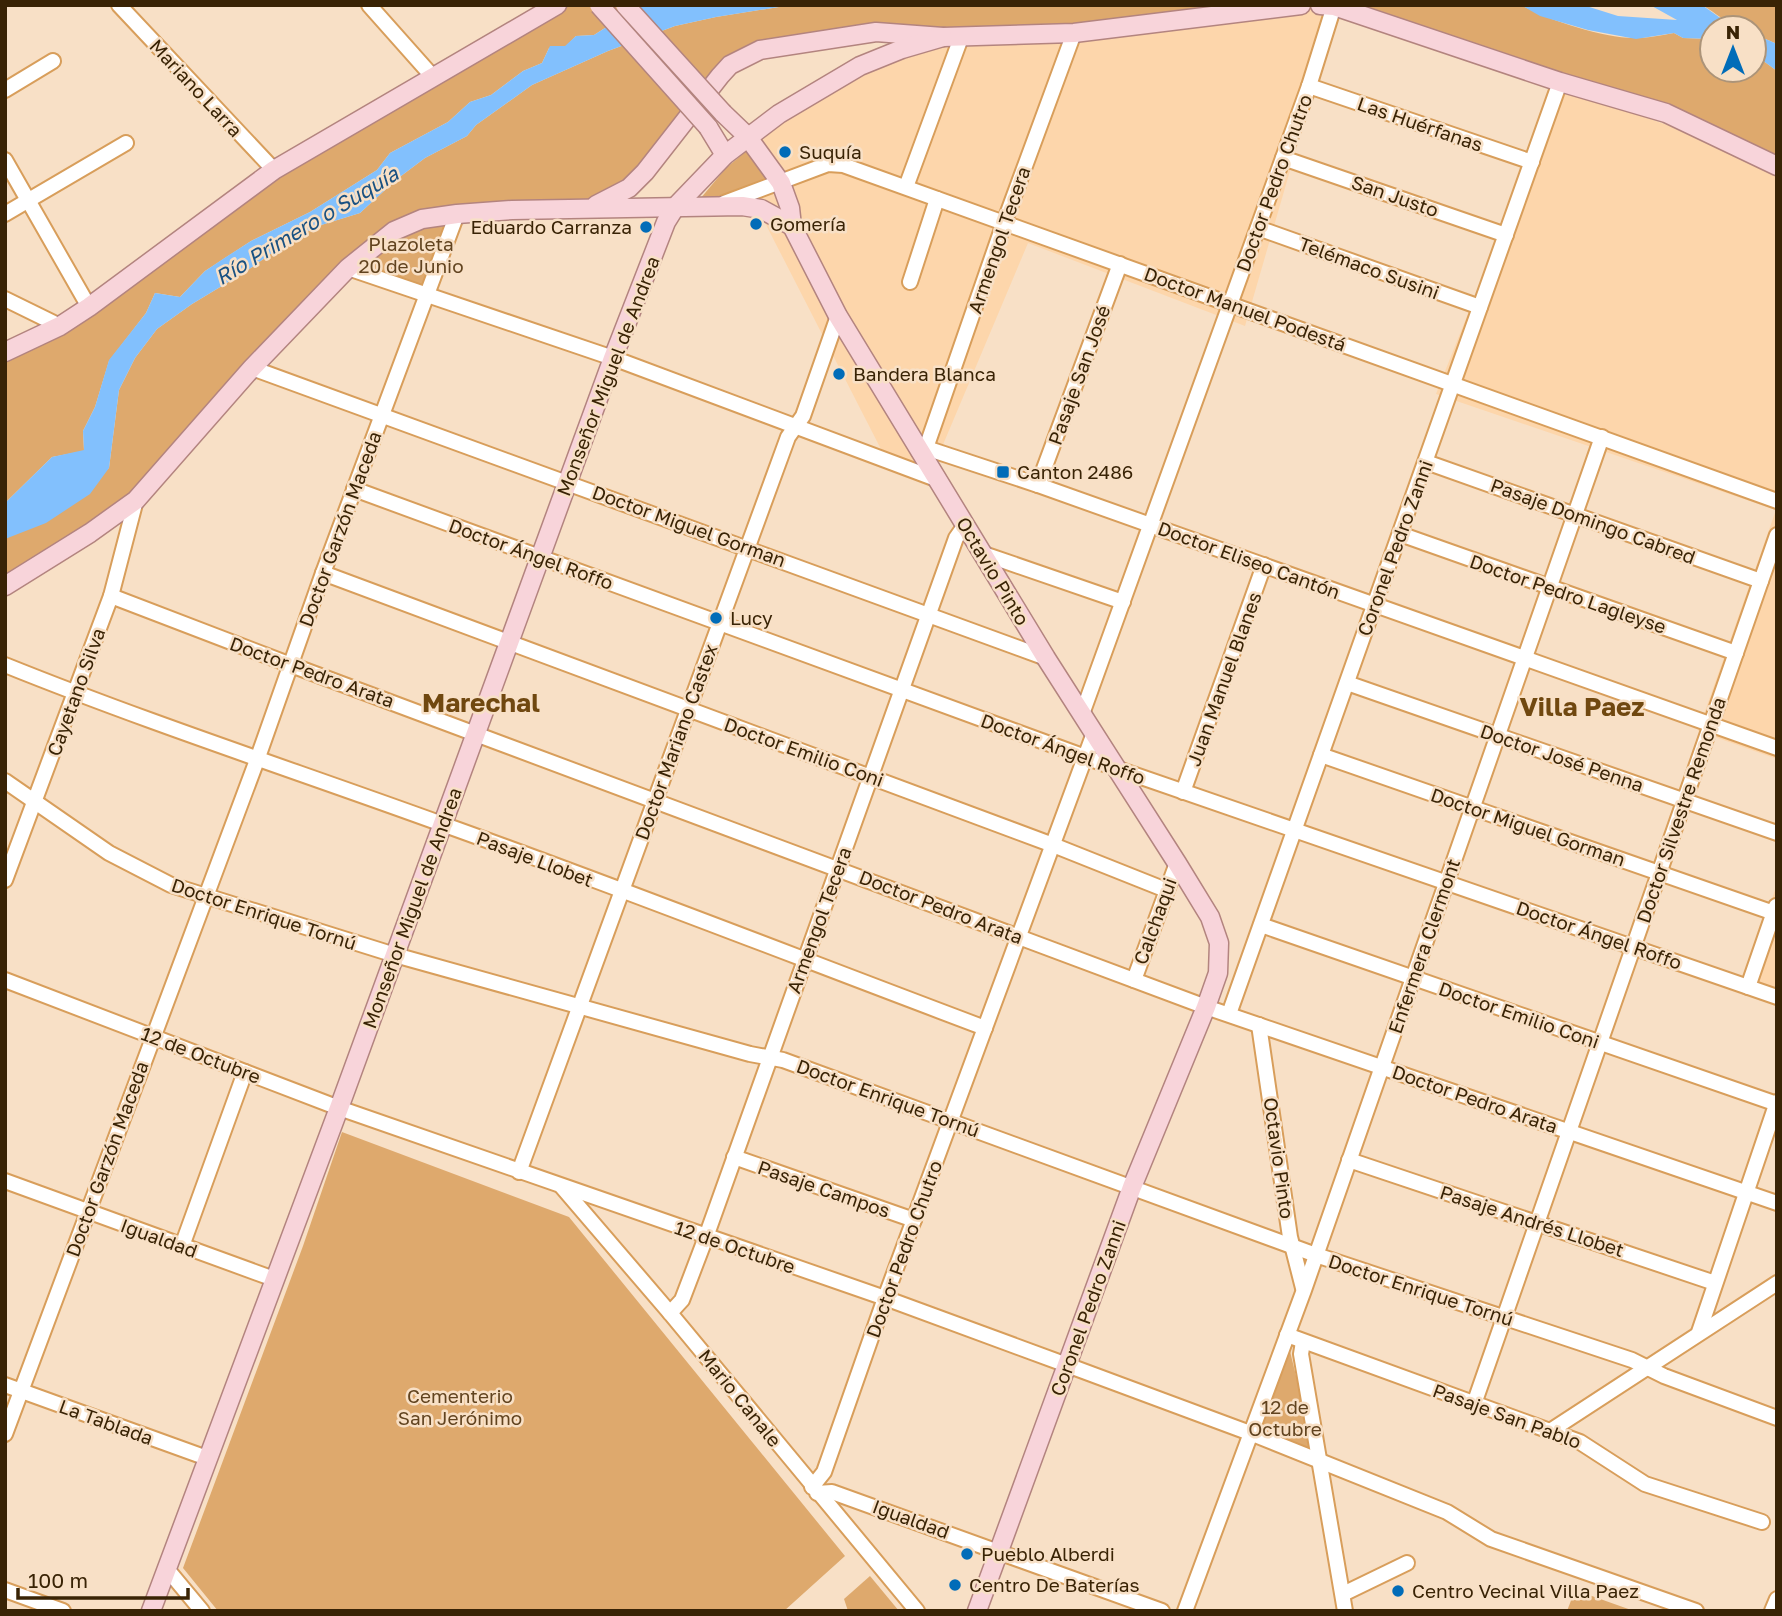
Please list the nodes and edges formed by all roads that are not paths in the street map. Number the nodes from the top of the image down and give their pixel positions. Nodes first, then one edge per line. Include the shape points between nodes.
1 (119, 5) edge
2 (369, 5) edge
3 (557, 5) edge
4 (599, 5) edge
5 (625, 5) edge
6 (1301, 5) edge
7 (1320, 5) edge
8 (1334, 6) edge
9 (1074, 33) junction
10 (962, 35) junction
11 (943, 37) junction
12 (53, 61) dead end
13 (1534, 72) junction
14 (433, 77) junction
15 (1560, 82) junction
16 (1309, 86) junction
17 (5, 90) edge
18 (747, 136) junction
19 (126, 144) dead end
20 (725, 155) junction
21 (1777, 155) edge
22 (1283, 158) junction
23 (5, 160) edge
24 (1532, 162) junction
25 (1777, 166) edge
26 (274, 170) junction
27 (781, 183) junction
28 (906, 187) junction
29 (937, 199) junction
30 (29, 200) junction
31 (676, 206) junction
32 (712, 207) junction
33 (587, 209) junction
34 (5, 214) edge
35 (457, 214) junction
36 (1004, 223) junction
37 (792, 226) junction
38 (1258, 228) junction
39 (1506, 235) junction
40 (1120, 264) junction
41 (348, 268) junction
42 (910, 282) dead end
43 (429, 293) junction
44 (5, 299) edge
45 (1230, 304) junction
46 (89, 307) junction
47 (1480, 307) junction
48 (838, 316) junction
49 (60, 326) junction
50 (5, 352) edge
51 (613, 358) junction
52 (252, 368) junction
53 (1453, 384) junction
54 (382, 415) junction
55 (795, 426) junction
56 (1602, 438) junction
57 (923, 450) junction
58 (1426, 462) junction
59 (936, 479) junction
60 (568, 482) junction
61 (1038, 485) junction
62 (355, 489) junction
63 (136, 500) junction
64 (1777, 501) edge
65 (1575, 515) junction
66 (965, 525) junction
67 (1151, 525) junction
68 (1400, 534) junction
69 (1777, 535) edge
70 (747, 548) junction
71 (981, 553) junction
72 (540, 556) junction
73 (1264, 565) junction
74 (323, 573) junction
75 (1761, 580) junction
76 (5, 586) edge
77 (1550, 587) junction
78 (111, 596) junction
79 (1123, 602) junction
80 (1375, 605) junction
81 (929, 615) junction
82 (720, 623) junction
83 (509, 642) junction
84 (1736, 653) junction
85 (1046, 658) junction
86 (1525, 658) junction
87 (5, 664) edge
88 (291, 665) junction
89 (1347, 682) junction
90 (902, 690) junction
91 (76, 694) junction
92 (688, 709) junction
93 (1083, 714) junction
94 (1711, 724) junction
95 (475, 732) junction
96 (1094, 733) junction
97 (1498, 735) junction
98 (1777, 748) edge
99 (1321, 755) junction
100 (1085, 757) junction
101 (257, 760) junction
102 (1118, 769) junction
103 (871, 777) junction
104 (5, 780) edge
105 (1183, 792) junction
106 (655, 800) junction
107 (1684, 800) junction
108 (36, 802) junction
109 (1473, 808) junction
110 (442, 824) junction
111 (1294, 830) junction
112 (1777, 833) edge
113 (1053, 845) junction
114 (1177, 863) junction
115 (838, 868) junction
116 (7, 872) edge
117 (1659, 873) junction
118 (1447, 883) junction
119 (1166, 890) junction
120 (622, 891) junction
121 (205, 897) junction
122 (1775, 909) edge
123 (1261, 925) junction
124 (1019, 936) junction
125 (1633, 947) junction
126 (396, 955) junction
127 (805, 960) junction
128 (1413, 978) junction
129 (5, 979) edge
130 (1134, 980) junction
131 (1748, 987) junction
132 (1777, 997) edge
133 (580, 1006) junction
134 (1206, 1007) junction
135 (1230, 1014) junction
136 (1259, 1025) junction
137 (985, 1028) junction
138 (152, 1036) junction
139 (1600, 1043) junction
140 (770, 1058) junction
141 (1382, 1067) junction
142 (245, 1072) junction
143 (1777, 1103) edge
144 (339, 1108) junction
145 (950, 1121) junction
146 (1569, 1132) junction
147 (734, 1157) junction
148 (1349, 1160) junction
149 (519, 1172) junction
150 (5, 1181) edge
151 (561, 1186) junction
152 (1132, 1187) junction
153 (1746, 1192) junction
154 (1777, 1203) edge
155 (88, 1212) junction
156 (914, 1220) junction
157 (1537, 1223) junction
158 (706, 1237) junction
159 (182, 1246) junction
160 (1293, 1247) junction
161 (1316, 1255) junction
162 (274, 1279) junction
163 (1715, 1283) junction
164 (1777, 1283) edge
165 (1304, 1290) junction
166 (885, 1298) junction
167 (670, 1312) junction
168 (1504, 1317) junction
169 (1699, 1332) junction
170 (1287, 1335) junction
171 (1303, 1342) junction
172 (1067, 1365) junction
173 (1647, 1367) junction
174 (5, 1385) edge
175 (22, 1391) junction
176 (1474, 1404) junction
177 (1777, 1418) edge
178 (1550, 1431) junction
179 (1250, 1433) junction
180 (5, 1434) edge
181 (208, 1458) junction
182 (1321, 1463) junction
183 (815, 1490) junction
184 (1762, 1522) dead end
185 (999, 1550) junction
186 (1407, 1563) dead end
187 (167, 1569) junction
188 (5, 1590) edge
189 (1343, 1594) junction
190 (1777, 1599) edge
191 (63, 1611) edge
192 (151, 1611) edge
193 (202, 1611) edge
194 (917, 1611) edge
195 (976, 1611) edge
196 (1162, 1611) edge
197 (1185, 1611) edge
198 (1346, 1611) edge
199 (1696, 1611) edge
200 (1772, 1611) edge

1 - 26 street, Mariano Larra
2 - 14 street
3 - 14 main road
4 - 20 main road, bridge via 708,127
5 - 18 main road, Octavio Pinto, bridge
6 - 9 main road
7 - 8 main road
8 - 13 main road
8 - 16 street, Doctor Pedro Chutro
9 - 10 main road
9 - 36 street, Armengol Tecera
10 - 11 main road
10 - 28 street
11 - 18 main road, Monseñor Miguel de Andrea via 860,66
11 - 33 main road via 876,32 760,50 743,58 720,76 629,188
12 - 17 street
13 - 15 main road
13 - 21 main road via 1555,69 1685,108
14 - 26 main road
15 - 24 street, Coronel Pedro Zanni
15 - 25 main road via 1666,113
16 - 22 street, Doctor Pedro Chutro
16 - 24 street, Las Huérfanas
18 - 20 main road, Monseñor Miguel de Andrea
18 - 27 main road, Octavio Pinto
19 - 30 street
20 - 31 main road, Monseñor Miguel de Andrea
22 - 38 street, Doctor Pedro Chutro
22 - 39 street, San Justo
23 - 30 street
24 - 39 street, Coronel Pedro Zanni
26 - 46 main road
27 - 28 street, Doctor Manuel Podestá via 828,164
27 - 32 street, Doctor Manuel Podestá
27 - 37 main road, Octavio Pinto
28 - 29 street, Doctor Manuel Podestá
29 - 36 street, Doctor Manuel Podestá
29 - 42 street
30 - 34 street
30 - 46 street
31 - 32 main road
31 - 33 main road
31 - 51 main road, Monseñor Miguel de Andrea
32 - 37 main road via 761,209
33 - 35 main road
35 - 41 main road via 404,225
35 - 43 street, Doctor Garzón Maceda
36 - 40 street, Doctor Manuel Podestá
36 - 57 street, Armengol Tecera
37 - 48 main road, Octavio Pinto
38 - 45 street, Doctor Pedro Chutro
38 - 47 street, Telémaco Susini
39 - 47 street, Coronel Pedro Zanni
40 - 45 street, Doctor Manuel Podestá
40 - 61 street, Pasaje San José
41 - 43 street
41 - 52 main road
43 - 51 street
43 - 54 street, Doctor Garzón Maceda
44 - 49 street
45 - 53 street, Doctor Manuel Podestá
45 - 67 street, Doctor Pedro Chutro
46 - 49 main road
47 - 53 street, Coronel Pedro Zanni
48 - 55 street, Doctor Mariano Castex via 803,416
48 - 57 main road, Octavio Pinto
49 - 50 main road
51 - 55 street
51 - 60 main road, Monseñor Miguel de Andrea
52 - 54 street, Doctor Miguel Gorman
52 - 63 main road
53 - 56 street, Doctor Manuel Podestá
53 - 58 street, Coronel Pedro Zanni
54 - 60 street, Doctor Miguel Gorman
54 - 62 street, Doctor Garzón Maceda
55 - 59 street
55 - 70 street, Doctor Mariano Castex
56 - 64 street, Doctor Manuel Podestá
56 - 65 street, Enfermera Clermont
57 - 59 main road, Octavio Pinto
57 - 61 street, Doctor Eliseo Cantón
58 - 65 street, Pasaje Domingo Cabred
58 - 68 street, Coronel Pedro Zanni
59 - 66 main road, Octavio Pinto
60 - 70 street, Doctor Miguel Gorman
60 - 72 main road, Monseñor Miguel de Andrea
61 - 67 street, Doctor Eliseo Cantón
62 - 72 street, Doctor Ángel Roffo
62 - 74 street, Doctor Garzón Maceda
63 - 76 main road
63 - 78 street, Cayetano Silva
65 - 75 street, Pasaje Domingo Cabred
65 - 77 street, Enfermera Clermont
66 - 71 main road, Octavio Pinto
66 - 81 street, Armengol Tecera via 956,538
67 - 73 street, Doctor Eliseo Cantón
67 - 79 street, Doctor Pedro Chutro
68 - 77 street, Doctor Pedro Lagleyse
68 - 80 street, Coronel Pedro Zanni
69 - 75 street, Doctor Silvestre Remonda
70 - 81 street, Doctor Miguel Gorman
70 - 82 street, Doctor Mariano Castex
71 - 79 street
71 - 85 main road, Octavio Pinto
72 - 82 street, Doctor Ángel Roffo
72 - 83 main road, Monseñor Miguel de Andrea
73 - 80 street, Doctor Eliseo Cantón
73 - 105 street, Juan Manuel Blanes
74 - 83 street, Doctor Emilio Coni
74 - 88 street, Doctor Garzón Maceda
75 - 84 street, Doctor Silvestre Remonda
77 - 84 street, Doctor Pedro Lagleyse
77 - 86 street, Enfermera Clermont
78 - 88 street, Doctor Pedro Arata
78 - 91 street, Cayetano Silva
79 - 93 street, Doctor Pedro Chutro
80 - 86 street, Doctor Eliseo Cantón
80 - 89 street, Coronel Pedro Zanni
81 - 85 street, Doctor Miguel Gorman
81 - 90 street, Armengol Tecera
82 - 90 street, Doctor Ángel Roffo
82 - 92 street, Doctor Mariano Castex
83 - 92 street, Doctor Emilio Coni
83 - 95 main road, Monseñor Miguel de Andrea
84 - 94 street, Doctor Silvestre Remonda
85 - 93 main road, Octavio Pinto
86 - 94 street, Doctor Eliseo Cantón
86 - 97 street, Enfermera Clermont
87 - 91 street, Pasaje Llobet
88 - 95 street, Doctor Pedro Arata
88 - 101 street, Doctor Garzón Maceda
89 - 97 street, Doctor José Penna
89 - 99 street, Coronel Pedro Zanni
90 - 100 street, Doctor Ángel Roffo
90 - 103 street, Armengol Tecera
91 - 101 street, Pasaje Llobet
91 - 108 street, Cayetano Silva
92 - 103 street, Doctor Emilio Coni
92 - 106 street, Doctor Mariano Castex
93 - 96 main road, Octavio Pinto
94 - 98 street, Doctor Eliseo Cantón
94 - 107 street, Doctor Silvestre Remonda
95 - 106 street, Doctor Pedro Arata
95 - 110 main road, Monseñor Miguel de Andrea
96 - 100 street, Doctor Pedro Chutro
96 - 102 main road, Octavio Pinto
97 - 107 street, Doctor José Penna
97 - 109 street, Enfermera Clermont
99 - 109 street, Doctor Miguel Gorman
99 - 111 street, Coronel Pedro Zanni
100 - 102 street, Doctor Ángel Roffo
100 - 113 street, Doctor Pedro Chutro
101 - 110 street, Pasaje Llobet
101 - 121 street, Doctor Garzón Maceda
102 - 105 street, Doctor Ángel Roffo
102 - 114 main road, Octavio Pinto
103 - 113 street, Doctor Emilio Coni
103 - 115 street, Armengol Tecera
104 - 108 street, Doctor Enrique Tornú
105 - 111 street, Doctor Ángel Roffo
106 - 115 street, Doctor Pedro Arata
106 - 120 street, Doctor Mariano Castex
107 - 112 street, Doctor José Penna
107 - 117 street, Doctor Silvestre Remonda
108 - 116 street, Cayetano Silva
108 - 121 street, Doctor Enrique Tornú via 141,872
109 - 117 street, Doctor Miguel Gorman
109 - 118 street, Enfermera Clermont
110 - 120 street, Pasaje Llobet
110 - 126 main road, Monseñor Miguel de Andrea
111 - 118 street, Doctor Ángel Roffo
111 - 123 street, Coronel Pedro Zanni
113 - 119 street, Doctor Emilio Coni
113 - 124 street, Doctor Pedro Chutro
114 - 119 street, Calchaqui
114 - 134 main road, Octavio Pinto via 1210,917 1219,943 1218,973
115 - 124 street, Doctor Pedro Arata
115 - 127 street, Armengol Tecera
117 - 122 street, Doctor Miguel Gorman
117 - 125 street, Doctor Silvestre Remonda
118 - 125 street, Doctor Ángel Roffo
118 - 128 street, Enfermera Clermont
119 - 130 street, Calchaqui
120 - 127 street, Pasaje Llobet
120 - 133 street, Doctor Mariano Castex
121 - 126 street, Doctor Enrique Tornú
121 - 138 street, Doctor Garzón Maceda
122 - 131 street
123 - 128 street, Doctor Emilio Coni
123 - 135 street, Coronel Pedro Zanni
124 - 130 street, Doctor Pedro Arata
124 - 137 street, Doctor Pedro Chutro
125 - 131 street, Doctor Ángel Roffo
125 - 139 street, Doctor Silvestre Remonda
126 - 133 street, Doctor Enrique Tornú
126 - 144 main road, Monseñor Miguel de Andrea
127 - 137 street, Pasaje Llobet
127 - 140 street, Armengol Tecera
128 - 139 street, Doctor Emilio Coni
128 - 141 street, Enfermera Clermont
129 - 138 street, 12 de Octubre
130 - 134 street, Doctor Pedro Arata
131 - 132 street, Doctor Ángel Roffo
133 - 140 street, Doctor Enrique Tornú
133 - 149 street, Doctor Mariano Castex
134 - 135 street, Doctor Pedro Arata
134 - 152 main road, Coronel Pedro Zanni
135 - 136 street, Doctor Pedro Arata
136 - 141 street, Doctor Pedro Arata
136 - 160 street, Octavio Pinto
137 - 145 street, Doctor Pedro Chutro
138 - 142 street, 12 de Octubre
138 - 155 street, Doctor Garzón Maceda
139 - 143 street, Doctor Emilio Coni
139 - 146 street, Doctor Silvestre Remonda
140 - 145 street, Doctor Enrique Tornú
140 - 147 street, Armengol Tecera
141 - 146 street, Doctor Pedro Arata
141 - 148 street, Enfermera Clermont
142 - 144 street, 12 de Octubre
142 - 159 street
143 - 153 street
144 - 149 street, 12 de Octubre
144 - 162 main road, Monseñor Miguel de Andrea
145 - 152 street, Doctor Enrique Tornú
145 - 156 street, Doctor Pedro Chutro
146 - 153 street, Doctor Pedro Arata
146 - 157 street, Doctor Silvestre Remonda
147 - 156 street, Pasaje Campos
147 - 158 street, Armengol Tecera
148 - 157 street, Pasaje Andrés Llobet
148 - 161 street, Enfermera Clermont
149 - 151 street, 12 de Octubre
150 - 155 street, Igualdad
151 - 158 street, 12 de Octubre
151 - 167 street, Mario Canale
152 - 160 street, Doctor Enrique Tornú
152 - 172 main road, Coronel Pedro Zanni
153 - 154 street, Doctor Pedro Arata
153 - 163 street
155 - 159 street, Igualdad
155 - 175 street, Doctor Garzón Maceda
156 - 166 street, Doctor Pedro Chutro
157 - 163 street, Pasaje Andrés Llobet
157 - 168 street, Doctor Silvestre Remonda
158 - 166 street, 12 de Octubre
158 - 167 street, Armengol Tecera via 682,1300
159 - 162 street, Igualdad
160 - 161 street, Doctor Enrique Tornú
160 - 165 street, Octavio Pinto
161 - 165 street, Enfermera Clermont
161 - 168 street, Doctor Enrique Tornú
162 - 181 main road, Monseñor Miguel de Andrea
163 - 169 street
164 - 169 street
165 - 170 street, Enfermera Clermont
166 - 172 street, 12 de Octubre
166 - 183 street, Doctor Pedro Chutro
167 - 183 street, Mario Canale
168 - 173 street, Doctor Enrique Tornú
168 - 176 street, Doctor Silvestre Remonda
169 - 173 street
170 - 171 street, Pasaje San Pablo
170 - 179 street, Enfermera Clermont
171 - 176 street, Pasaje San Pablo
171 - 182 street via 1301,1354
172 - 179 street, 12 de Octubre
172 - 185 main road, Coronel Pedro Zanni
173 - 177 street, Doctor Enrique Tornú
173 - 178 street
174 - 175 street, La Tablada
175 - 180 street, Doctor Garzón Maceda
175 - 181 street, La Tablada
176 - 178 street, Pasaje San Pablo
178 - 184 street, Pasaje San Pablo via 1595,1450 1645,1483
179 - 182 street, 12 de Octubre
179 - 197 street, Enfermera Clermont
181 - 187 main road, Monseñor Miguel de Andrea
182 - 189 street
182 - 199 street, 12 de Octubre via 1447,1512 1491,1539
183 - 185 street, Igualdad
183 - 194 street, Mario Canale
185 - 195 main road, Coronel Pedro Zanni
185 - 196 street, Igualdad
186 - 189 street
187 - 192 main road, Monseñor Miguel de Andrea
187 - 193 street
188 - 191 street
189 - 198 street
190 - 200 street

